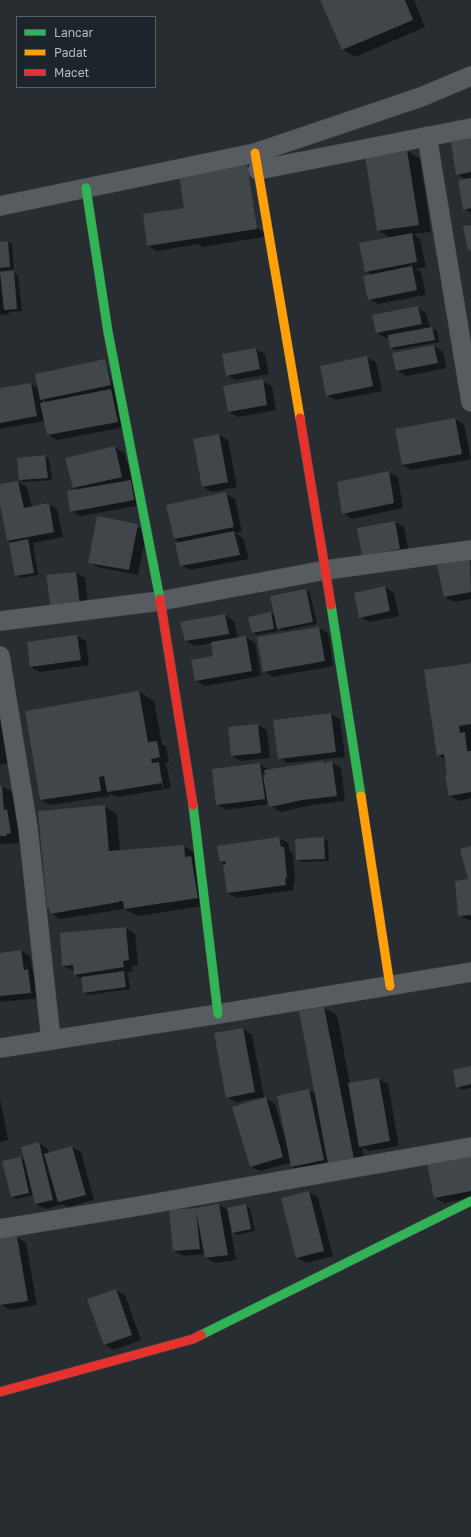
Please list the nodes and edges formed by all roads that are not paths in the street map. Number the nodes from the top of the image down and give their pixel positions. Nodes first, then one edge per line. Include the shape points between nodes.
1 (471, 76) edge
2 (471, 128) edge
3 (427, 136) junction
4 (256, 162) junction
5 (86, 188) junction
6 (0, 206) edge
7 (471, 402) edge
8 (471, 550) edge
9 (326, 570) junction
10 (160, 601) junction
11 (0, 621) edge
12 (0, 656) edge
13 (471, 972) edge
14 (390, 986) junction
15 (218, 1014) junction
16 (51, 1040) junction
17 (0, 1048) edge
18 (471, 1147) edge
19 (471, 1201) edge
20 (0, 1229) edge
21 (0, 1392) edge

1 - 4 street
2 - 3 street
3 - 4 street
3 - 7 street
4 - 5 street
4 - 9 street
5 - 6 street
5 - 10 street via 108,332
8 - 9 street
9 - 10 street
9 - 14 street
10 - 11 street
10 - 15 street via 192,794
12 - 16 street via 28,828
13 - 14 street
14 - 15 street
15 - 16 street
16 - 17 street
18 - 20 street
19 - 21 street via 193,1339

